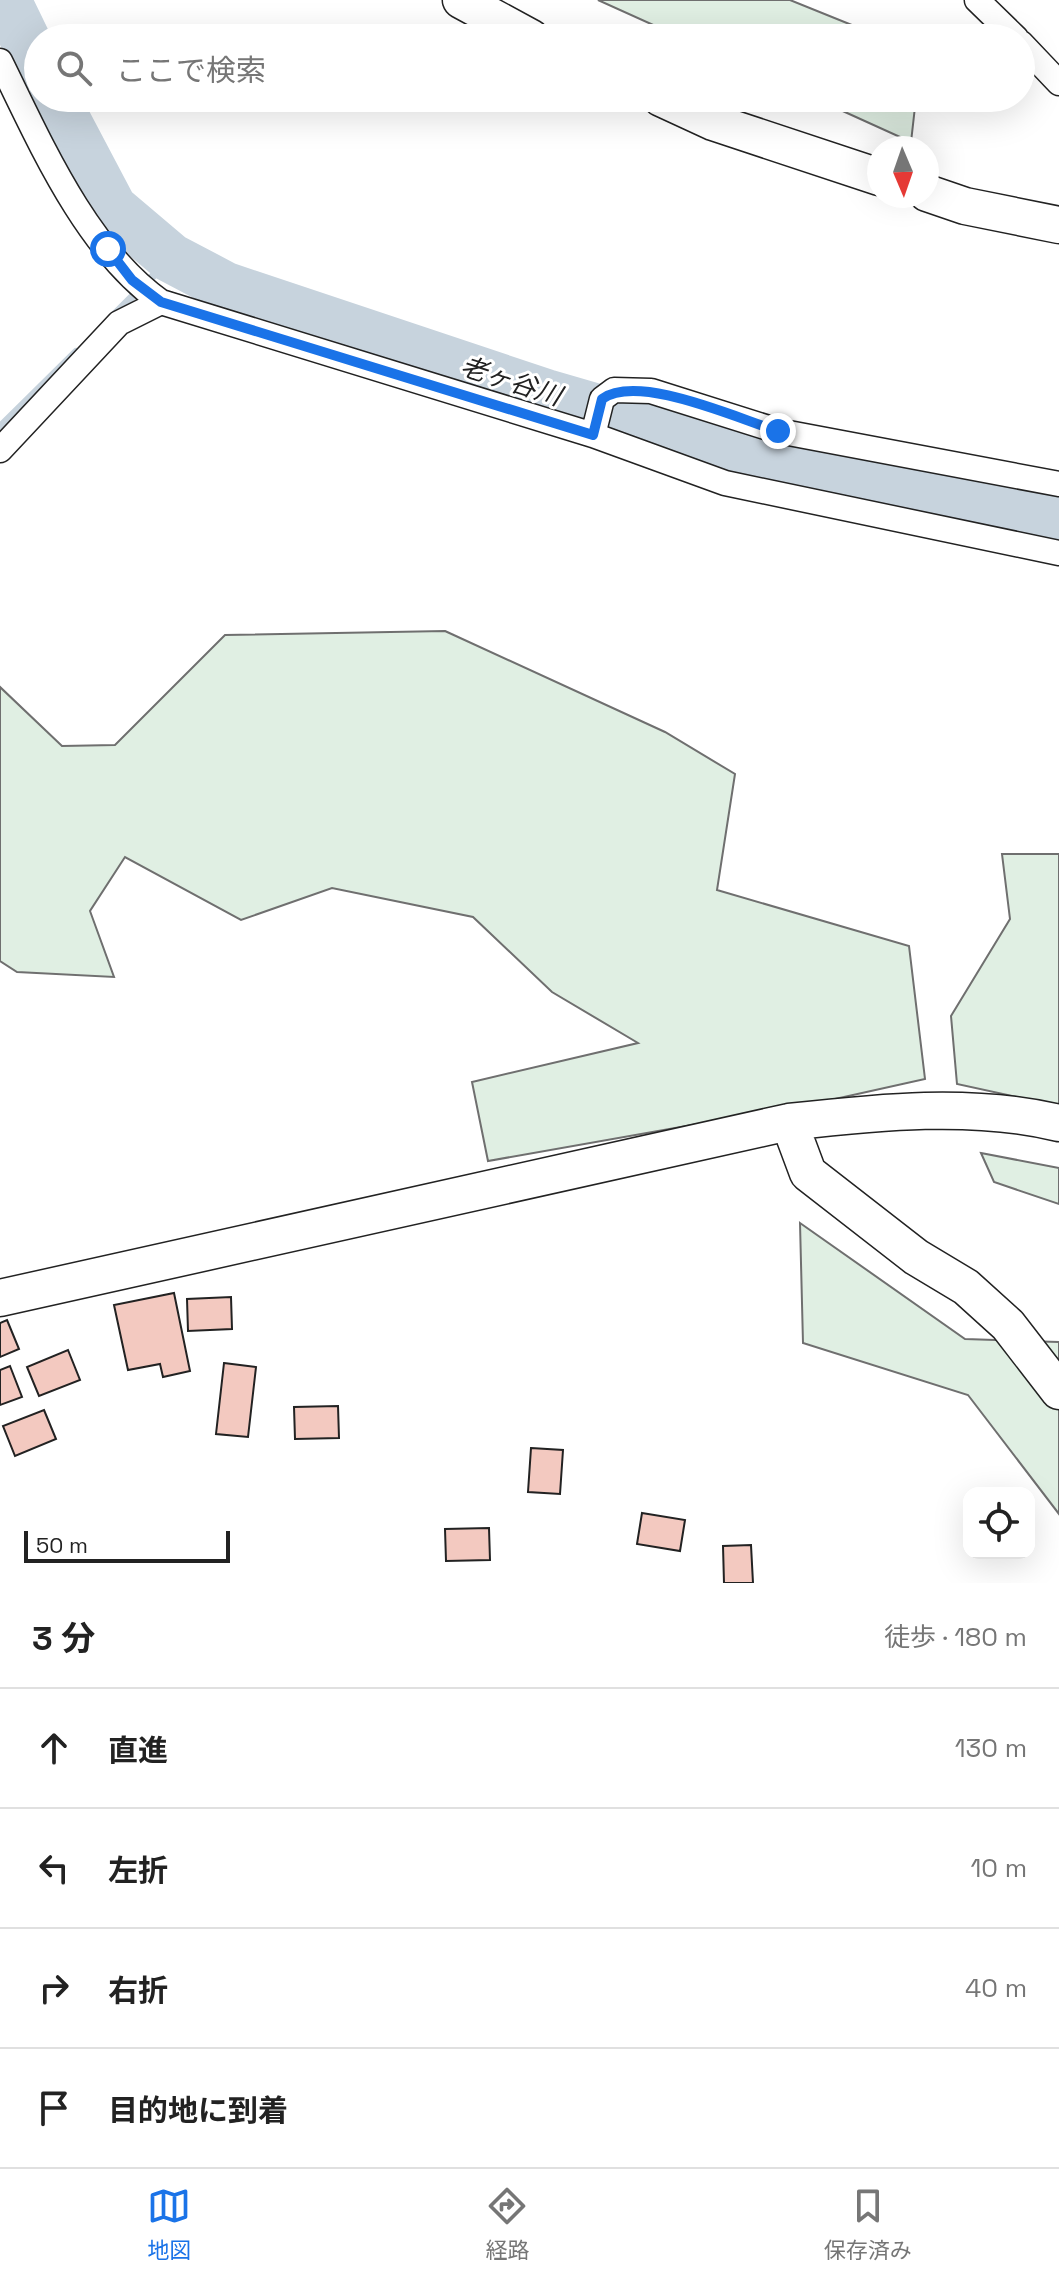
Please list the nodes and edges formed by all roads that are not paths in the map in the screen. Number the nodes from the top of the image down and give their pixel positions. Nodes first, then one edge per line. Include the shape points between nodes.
1 (461, 0) edge
2 (977, 0) edge
3 (505, 24) edge
4 (1002, 24) edge
5 (1035, 58) edge
6 (0, 61) edge
7 (1059, 83) edge
8 (24, 109) edge
9 (25, 112) edge
10 (691, 112) edge
11 (867, 173) edge
12 (939, 197) edge
13 (1059, 225) edge
14 (156, 298) junction
15 (593, 435) junction
16 (0, 450) edge
17 (1059, 484) edge
18 (1059, 553) edge
19 (789, 1122) junction
20 (1059, 1123) edge
21 (0, 1298) edge
22 (1059, 1391) edge

1 - 3 street
2 - 4 street
5 - 7 street
6 - 8 street
9 - 14 street via 53,168 132,280
10 - 11 street
12 - 13 street
14 - 15 street
14 - 16 street via 119,323
15 - 17 street via 602,399 614,390 651,391 778,431
15 - 18 street via 725,483
19 - 20 street via 885,1111 1015,1112
19 - 21 street
19 - 22 street via 808,1173 916,1257 966,1287 1008,1325

